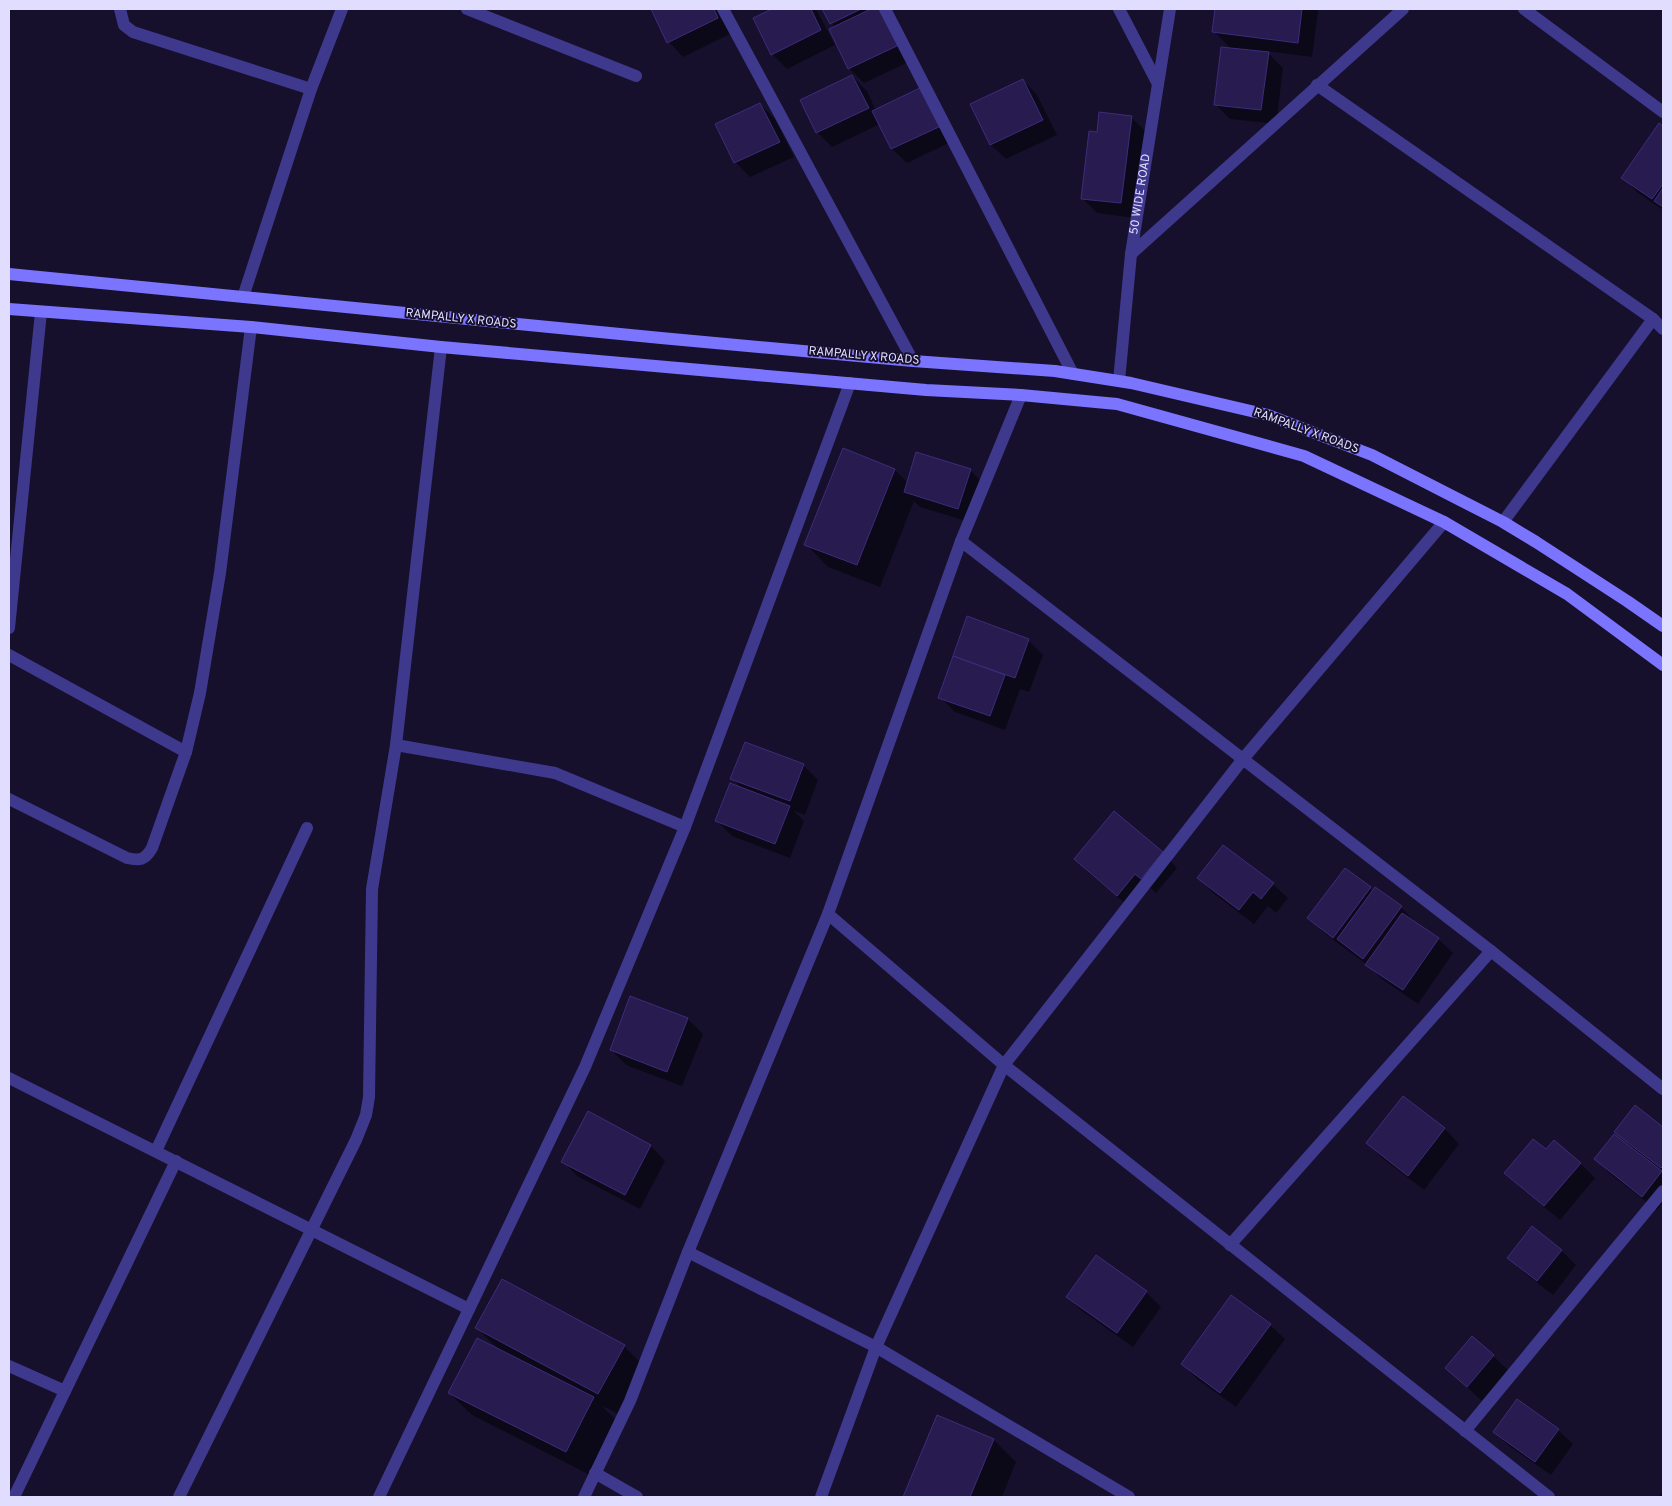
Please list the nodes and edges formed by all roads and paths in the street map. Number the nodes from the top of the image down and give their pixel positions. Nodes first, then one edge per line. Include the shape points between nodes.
1 (120, 9) edge
2 (342, 9) edge
3 (467, 9) edge
4 (723, 9) edge
5 (885, 9) edge
6 (1119, 9) edge
7 (1170, 9) edge
8 (1402, 9) edge
9 (1524, 9) edge
10 (636, 76) dead end
11 (1158, 84) junction
12 (1317, 85) junction
13 (311, 89) junction
14 (1663, 112) edge
15 (1131, 254) junction
16 (9, 274) edge
17 (243, 297) junction
18 (9, 309) edge
19 (41, 312) junction
20 (1653, 319) junction
21 (251, 327) junction
22 (1663, 328) edge
23 (441, 347) junction
24 (913, 361) junction
25 (1073, 374) junction
26 (1120, 381) junction
27 (850, 383) junction
28 (1021, 395) junction
29 (1444, 522) junction
30 (1503, 522) junction
31 (961, 540) junction
32 (1663, 626) edge
33 (9, 628) edge
34 (9, 655) edge
35 (1663, 665) edge
36 (396, 745) junction
37 (186, 752) junction
38 (1243, 759) junction
39 (9, 799) edge
40 (684, 827) junction
41 (307, 828) dead end
42 (828, 914) junction
43 (1491, 951) junction
44 (1004, 1065) junction
45 (9, 1078) edge
46 (1663, 1088) edge
47 (156, 1151) junction
48 (176, 1161) junction
49 (1663, 1191) edge
50 (312, 1229) junction
51 (1230, 1246) junction
52 (688, 1252) junction
53 (469, 1308) junction
54 (876, 1347) junction
55 (9, 1366) edge
56 (65, 1391) junction
57 (1465, 1431) junction
58 (595, 1473) junction
59 (14, 1497) edge
60 (179, 1497) edge
61 (379, 1497) edge
62 (584, 1497) edge
63 (637, 1497) edge
64 (821, 1497) edge
65 (1129, 1497) edge
66 (1549, 1497) edge

1 - 13 street via 124,25 133,32
2 - 13 street
3 - 10 street
4 - 24 street
5 - 25 street
6 - 11 street
7 - 11 street, 50 WIDE ROAD
8 - 12 street
9 - 14 street
11 - 15 street, 50 WIDE ROAD
12 - 15 street
12 - 20 street
13 - 17 street
15 - 26 street, 50 WIDE ROAD
16 - 17 main road, RAMPALLY X ROADS
17 - 24 main road, RAMPALLY X ROADS
18 - 19 main road
19 - 21 main road
19 - 33 street
20 - 22 street
20 - 30 street
21 - 23 main road
21 - 37 street via 220,573 200,693
23 - 27 main road
23 - 36 street
24 - 25 main road, RAMPALLY X ROADS
25 - 26 main road, RAMPALLY X ROADS
26 - 30 main road, RAMPALLY X ROADS via 1268,415 1372,455
27 - 28 main road
27 - 40 street
28 - 29 main road via 1116,404 1304,456
28 - 31 street
29 - 35 main road via 1567,594
29 - 38 street
30 - 32 main road, RAMPALLY X ROADS
31 - 38 street
31 - 42 street
34 - 37 street
36 - 40 street via 555,773
36 - 50 street via 372,889 369,1098 356,1140
37 - 39 street via 152,848 147,857 139,861
38 - 43 street
38 - 44 street
40 - 53 street via 584,1068
41 - 47 street
42 - 44 street
42 - 52 street
43 - 46 street
43 - 51 street
44 - 51 street
44 - 54 street
45 - 47 street
47 - 48 street
48 - 50 street
48 - 56 street
49 - 57 street
50 - 53 street
50 - 60 street
51 - 57 street
52 - 54 street
52 - 58 street via 630,1401
53 - 61 street
54 - 64 street
54 - 65 street
55 - 56 street
56 - 59 street
57 - 66 street
58 - 62 street
58 - 63 street

